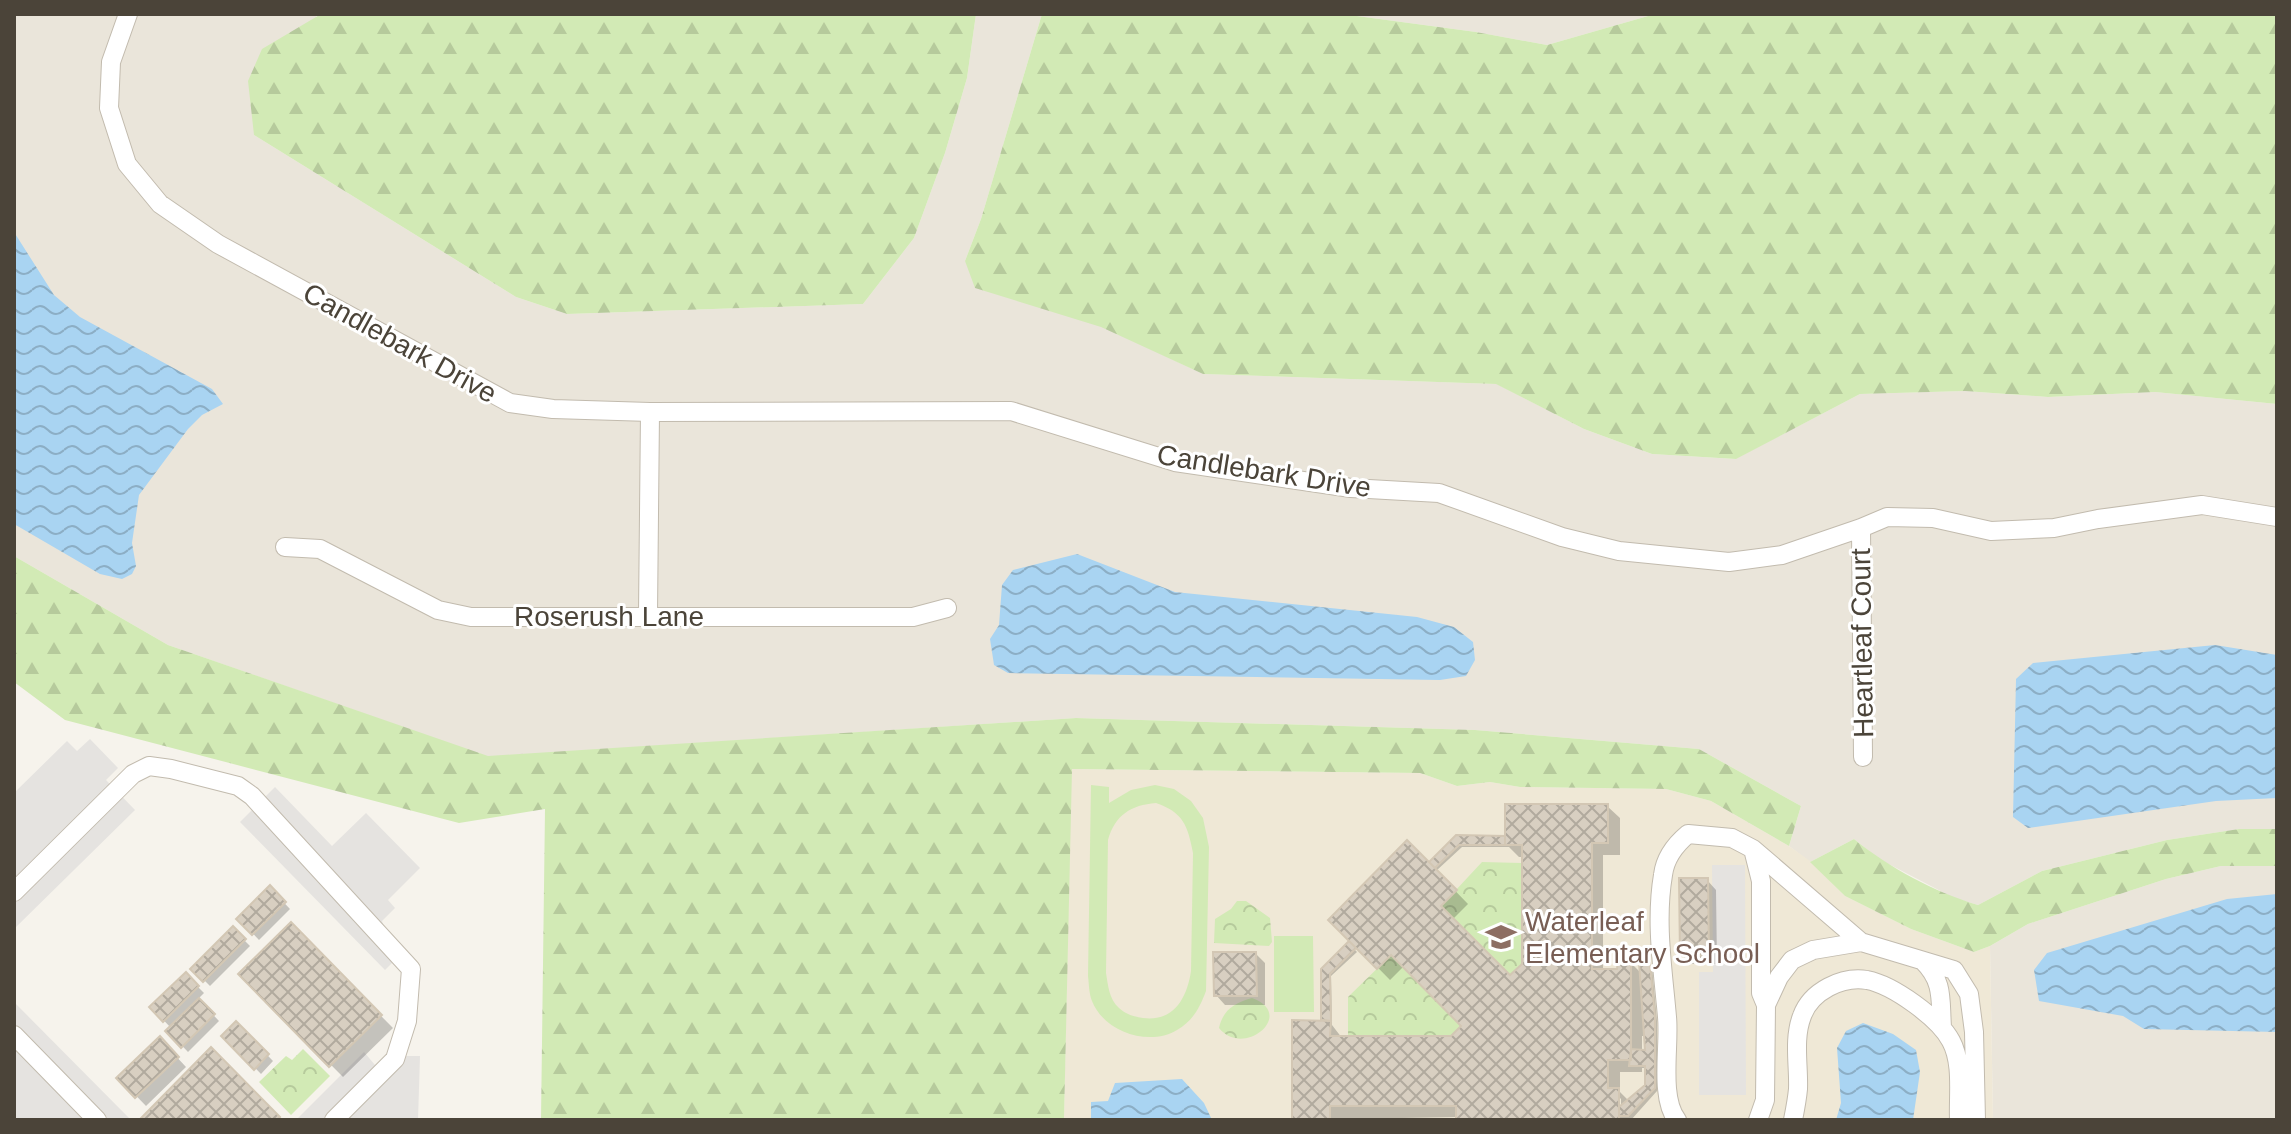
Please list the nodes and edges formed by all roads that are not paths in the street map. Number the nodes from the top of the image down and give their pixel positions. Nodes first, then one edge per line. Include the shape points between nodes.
1 (128, 14) edge
2 (650, 412) junction
3 (2277, 517) edge
4 (1861, 528) junction
5 (285, 547) dead end
6 (947, 608) dead end
7 (648, 615) junction
8 (1863, 757) dead end
9 (1753, 849) junction
10 (14, 892) edge
11 (1861, 942) junction
12 (1921, 960) junction
13 (1766, 1005) junction
14 (1942, 1027) junction
15 (14, 1035) edge
16 (97, 1120) edge
17 (334, 1120) edge
18 (1677, 1120) edge
19 (1758, 1120) edge
20 (1793, 1120) edge
21 (1959, 1120) edge
22 (1976, 1120) edge

1 - 2 street, Candlebark Drive via 111,62 109,108 127,164 160,204 218,244 510,403
2 - 4 street, Candlebark Drive via 1011,411 1175,462 1351,488 1439,493 1562,537 1619,551 1729,562 1782,555
2 - 7 street
3 - 4 street, Candlebark Drive via 2202,505 2054,528 1991,531 1933,518 1887,517
4 - 8 street, Heartleaf Court
5 - 7 street, Roserush Lane via 320,549 438,610 471,617
6 - 7 street, Roserush Lane via 913,617
9 - 11 street
9 - 13 street via 1761,881 1761,993
9 - 18 street via 1732,838 1688,834 1675,845 1663,873 1660,959 1668,1094
10 - 17 street via 133,774 149,766 238,786 411,969 407,1021 395,1059
11 - 12 street
11 - 13 street via 1792,960
12 - 14 street via 1936,974
12 - 22 street via 1954,970 1969,994
13 - 19 street via 1765,1100
14 - 20 street via 1905,997 1869,981 1845,980 1826,988 1802,1014
14 - 21 street via 1958,1070
15 - 16 street

